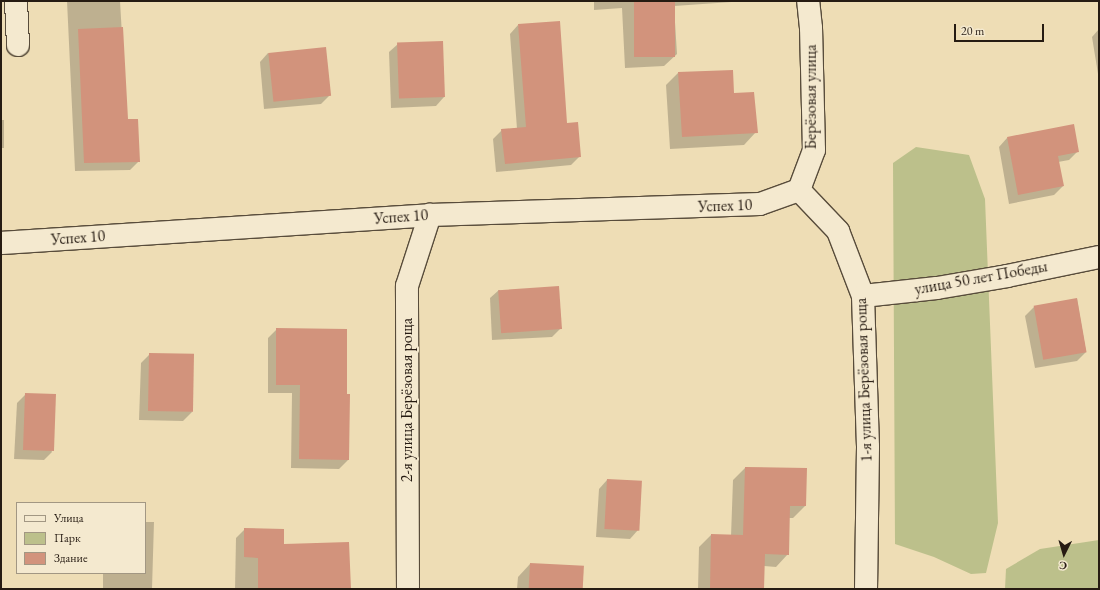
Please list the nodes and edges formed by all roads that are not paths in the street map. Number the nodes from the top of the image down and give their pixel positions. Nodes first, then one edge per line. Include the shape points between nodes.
1 (16, 1) edge
2 (808, 1) edge
3 (18, 45) dead end
4 (799, 190) junction
5 (430, 215) junction
6 (1, 243) edge
7 (1099, 257) edge
8 (863, 296) junction
9 (408, 589) edge
10 (866, 589) edge

1 - 3 street
2 - 4 street, Берёзовая улица via 814,150
4 - 5 street, Успех 10 via 760,204
4 - 8 street, 1-я улица Берёзовая роща via 838,231
5 - 6 street, Успех 10
5 - 9 street, 2-я улица Берёзовая роща via 407,286
7 - 8 street, улица 50 лет Победы via 936,288
8 - 10 street, 1-я улица Берёзовая роща via 868,447

